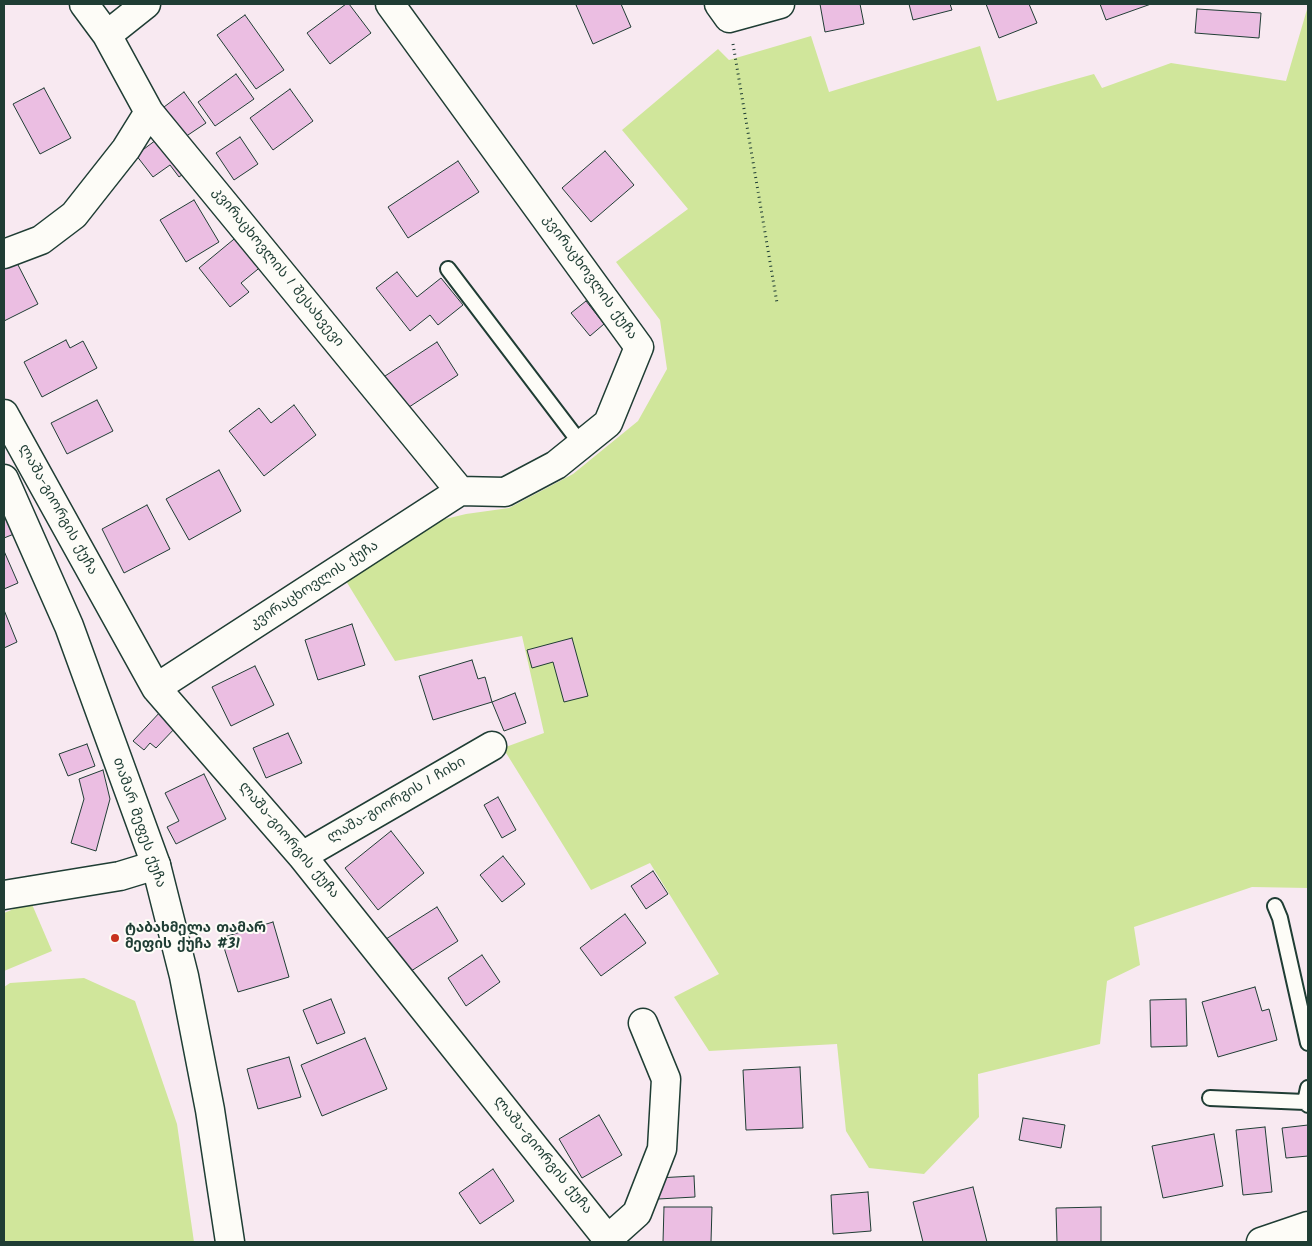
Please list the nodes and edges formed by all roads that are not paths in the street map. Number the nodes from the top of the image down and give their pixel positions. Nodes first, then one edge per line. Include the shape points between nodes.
1 (84, 4) edge
2 (146, 4) edge
3 (390, 4) edge
4 (780, 4) edge
5 (724, 11) edge
6 (107, 35) junction
7 (149, 112) junction
8 (4, 254) edge
9 (448, 270) dead end
10 (4, 414) edge
11 (581, 444) junction
12 (4, 479) edge
13 (460, 491) junction
14 (156, 688) junction
15 (492, 746) dead end
16 (302, 856) junction
17 (156, 865) junction
18 (4, 895) edge
19 (1275, 906) dead end
20 (643, 1023) dead end
21 (1308, 1043) edge
22 (1210, 1098) dead end
23 (1307, 1098) edge
24 (1308, 1226) edge
25 (609, 1240) edge
26 (230, 1242) edge
27 (1261, 1242) edge

1 - 6 street, კვირაცხოვლის I შესახვევი
2 - 6 street
3 - 11 street, კვირაცხოვლის ქუჩა via 639,346 608,423
4 - 5 street
6 - 7 street, კვირაცხოვლის I შესახვევი
7 - 8 street via 126,149 74,215 42,240
7 - 13 street, კვირაცხოვლის I შესახვევი
9 - 11 lane
10 - 14 street, ლაშა-გიორგის ქუჩა
11 - 13 street, კვირაცხოვლის ქუჩა via 556,465 504,492
12 - 17 street, თამარ მეფეს ქუჩა via 69,626
13 - 14 street, კვირაცხოვლის ქუჩა
14 - 16 street, ლაშა-გიორგის ქუჩა
15 - 16 street, ლაშა-გიორგის I ჩიხი
16 - 25 street, ლაშა-გიორგის ქუჩა
17 - 18 street via 120,876
17 - 26 street, თამარ მეფეს ქუჩა via 184,976 210,1110
19 - 21 lane
20 - 25 street via 666,1079 662,1148 637,1214
22 - 23 lane
24 - 27 street

